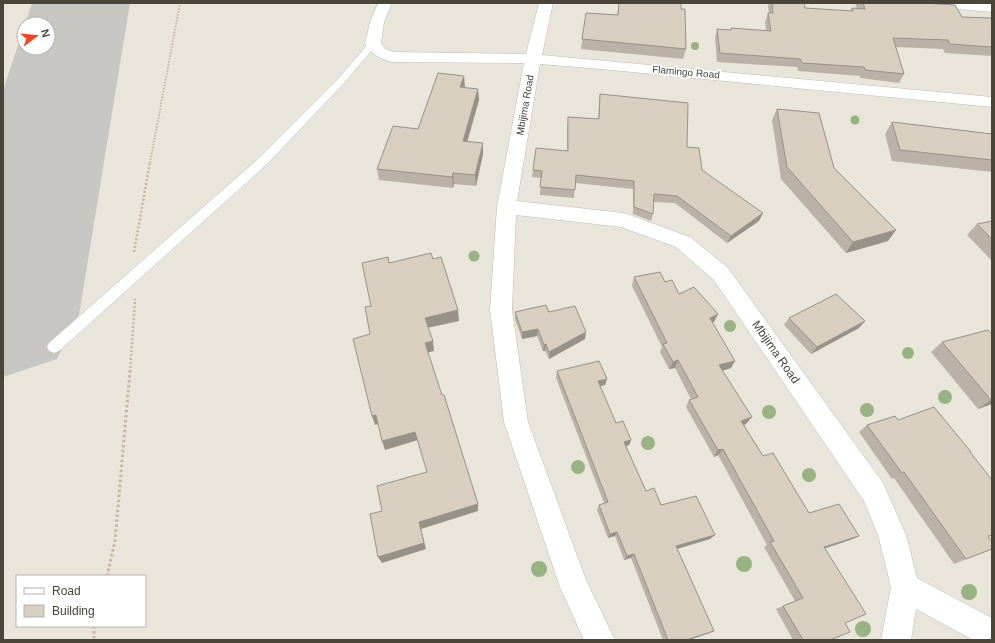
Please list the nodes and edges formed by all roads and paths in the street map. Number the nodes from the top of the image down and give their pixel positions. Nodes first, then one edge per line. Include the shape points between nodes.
1 (180, 3) edge
2 (385, 3) edge
3 (546, 3) edge
4 (935, 3) edge
5 (992, 8) edge
6 (376, 48) junction
7 (533, 59) junction
8 (992, 102) edge
9 (507, 207) junction
10 (136, 273) junction
11 (54, 347) dead end
12 (107, 575) edge
13 (905, 586) junction
14 (94, 627) edge
15 (992, 634) edge
16 (94, 640) edge
17 (600, 640) edge
18 (896, 640) edge

1 - 10 path via 133,250
2 - 6 street via 377,22
3 - 7 street, Mbijima Road
4 - 5 street
6 - 7 street, Flamingo Road via 392,57
6 - 10 lane via 263,162
7 - 8 street, Flamingo Road
7 - 9 street, Mbijima Road
9 - 13 street, Mbijima Road via 623,220 683,242 721,274 874,492 892,535
9 - 17 street, Mbijima Road via 501,310 516,422 574,587
10 - 11 lane
10 - 12 path via 132,350 115,542
13 - 15 street
13 - 18 street, Mbijima Road
14 - 16 path

